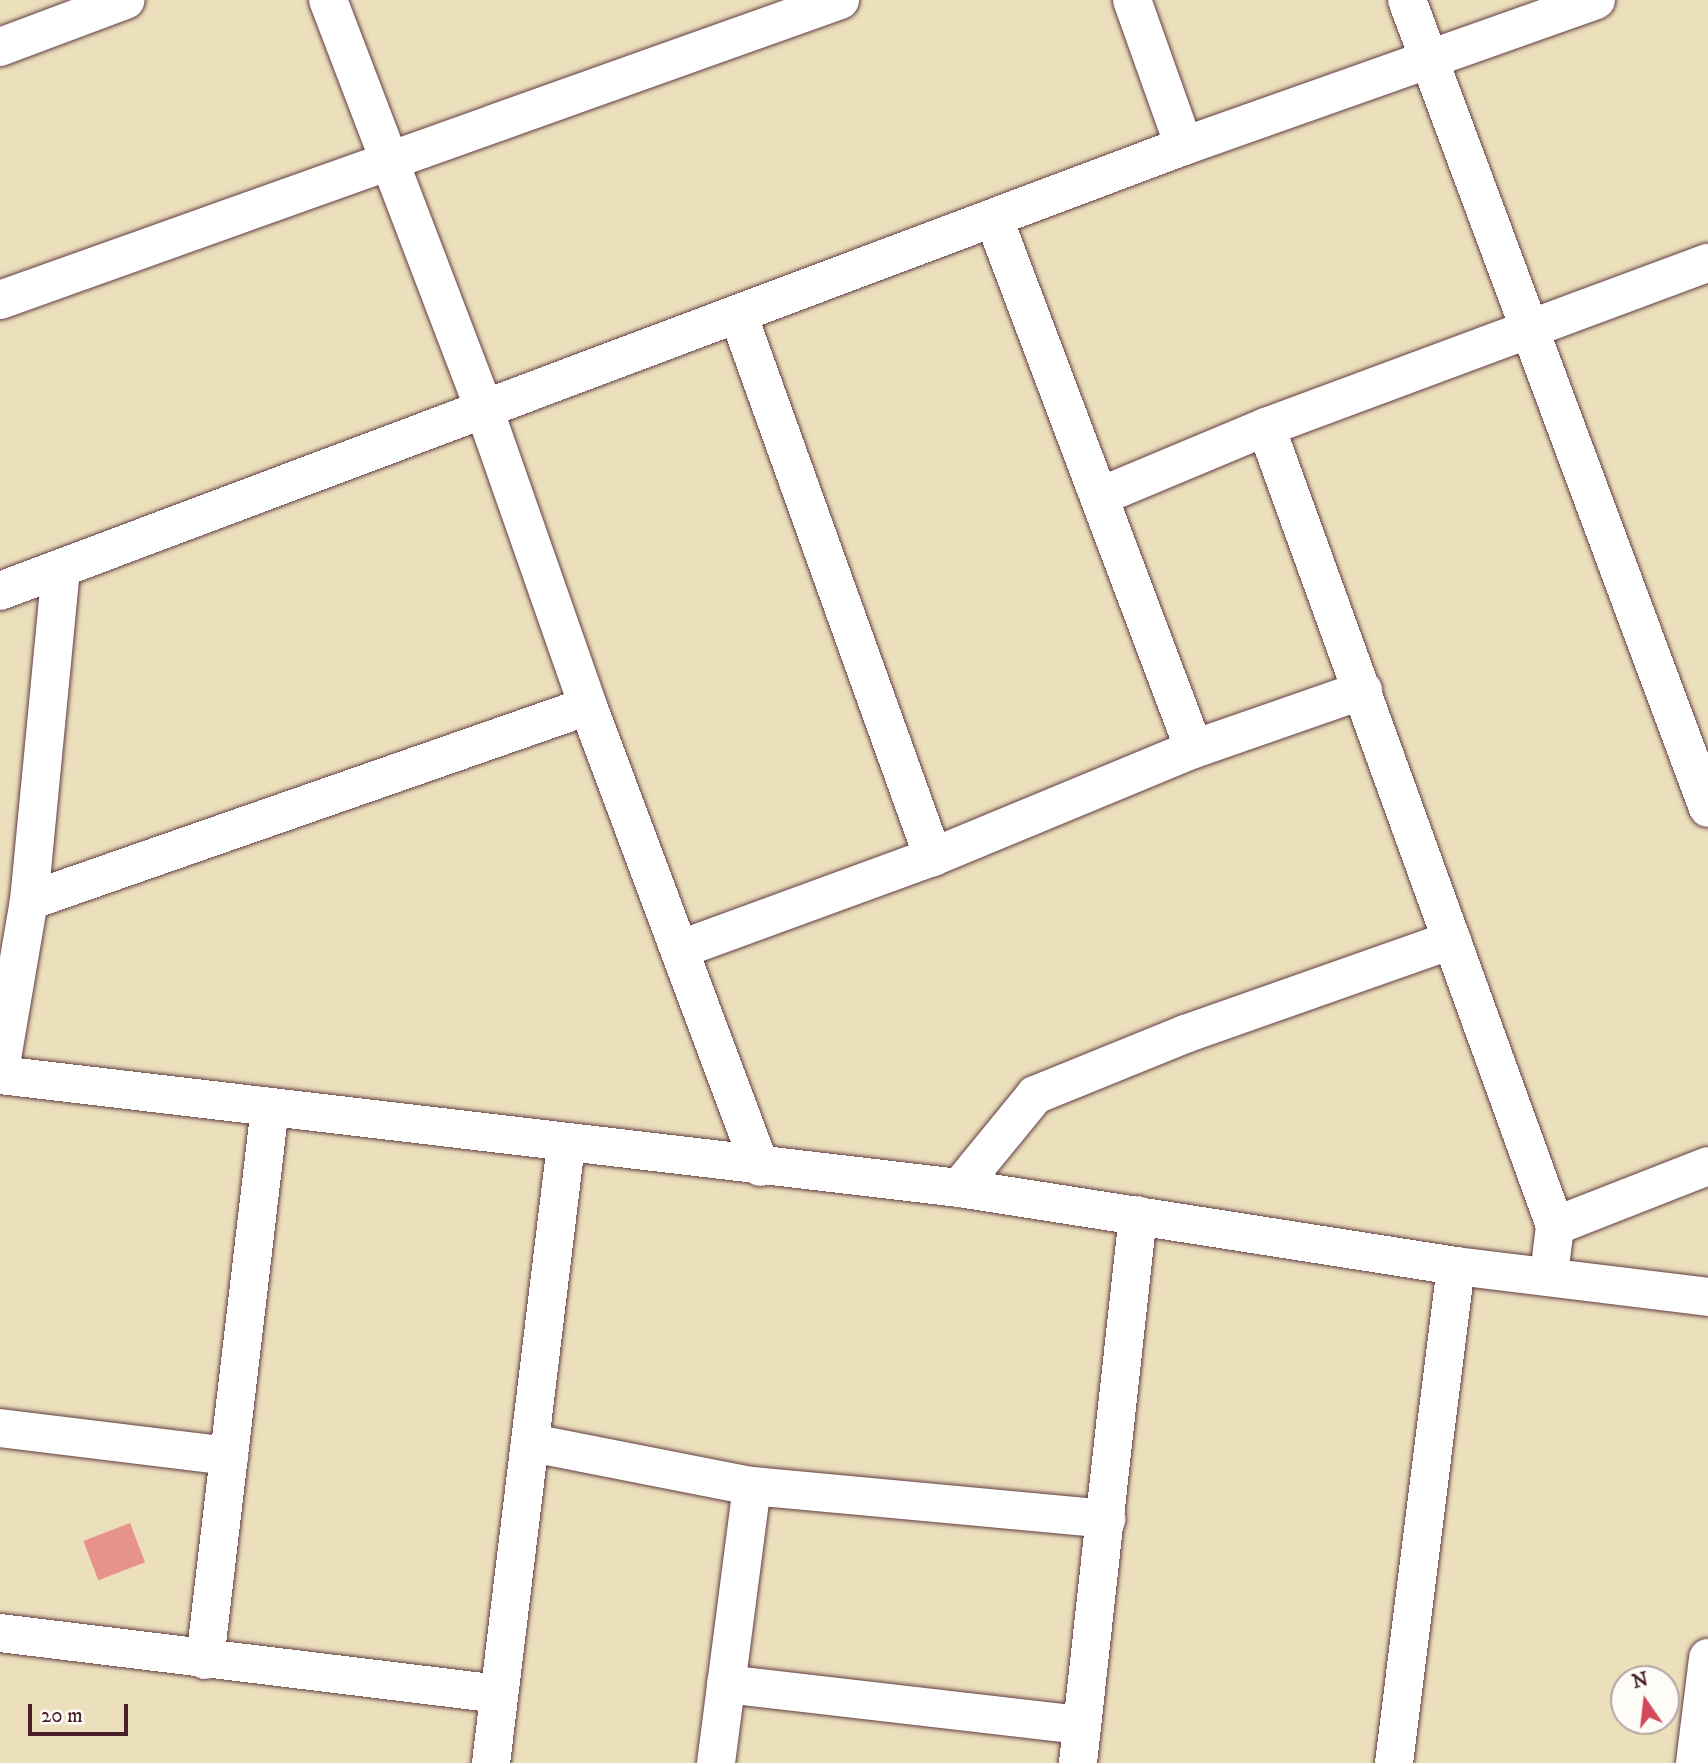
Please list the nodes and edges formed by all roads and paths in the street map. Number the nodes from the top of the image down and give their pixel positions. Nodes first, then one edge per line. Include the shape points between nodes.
1 (125, 0) edge
2 (328, 0) edge
3 (840, 0) edge
4 (1132, 0) edge
5 (1407, 0) edge
6 (1596, 0) edge
7 (0, 47) edge
8 (1429, 61) junction
9 (1184, 146) junction
10 (391, 164) junction
11 (994, 219) junction
12 (1708, 263) edge
13 (0, 300) edge
14 (739, 317) junction
15 (1530, 330) junction
16 (483, 406) junction
17 (1266, 426) junction
18 (1101, 496) junction
19 (61, 569) junction
20 (0, 591) edge
21 (1363, 690) junction
22 (589, 706) junction
23 (1194, 749) junction
24 (1708, 808) edge
25 (933, 857) junction
26 (29, 901) junction
27 (1452, 940) junction
28 (681, 949) junction
29 (0, 1073) edge
30 (270, 1107) junction
31 (566, 1144) junction
32 (1708, 1166) edge
33 (760, 1167) junction
34 (960, 1188) junction
35 (1138, 1215) junction
36 (1555, 1226) junction
37 (1456, 1266) junction
38 (1549, 1275) junction
39 (1708, 1297) edge
40 (0, 1428) edge
41 (532, 1443) junction
42 (229, 1456) junction
43 (752, 1486) junction
44 (1106, 1519) junction
45 (0, 1633) edge
46 (1708, 1658) edge
47 (205, 1660) junction
48 (726, 1684) junction
49 (499, 1694) junction
50 (1082, 1725) junction
51 (491, 1763) edge
52 (716, 1763) edge
53 (1077, 1763) edge
54 (1394, 1763) edge
55 (1695, 1763) edge

1 - 7 street
2 - 10 street
3 - 10 street
4 - 9 street
5 - 8 street
6 - 8 street
8 - 9 street
8 - 15 street
9 - 11 street
10 - 13 street
10 - 16 street
11 - 14 street
11 - 18 street
12 - 15 street
14 - 16 street
14 - 25 street
15 - 17 street
15 - 24 street
16 - 19 street
16 - 22 street
17 - 18 street
17 - 21 street
18 - 23 street
19 - 20 street
19 - 26 street
21 - 23 street
21 - 27 street
22 - 26 street
22 - 28 street
23 - 25 street
25 - 28 street
26 - 29 street
27 - 34 street via 1185,1034 1035,1095
27 - 36 street
28 - 33 street
29 - 30 street
30 - 31 street
30 - 42 street
31 - 33 street
31 - 41 street
32 - 36 street
33 - 34 street
34 - 35 street
35 - 37 street
35 - 44 street
36 - 38 street
37 - 38 street
37 - 54 street
38 - 39 street
40 - 42 street
41 - 43 street
41 - 49 street
42 - 47 street
43 - 44 street
43 - 48 street
44 - 50 street
45 - 47 street
46 - 55 street
47 - 49 street
48 - 50 street
48 - 52 street
49 - 51 street
50 - 53 street

